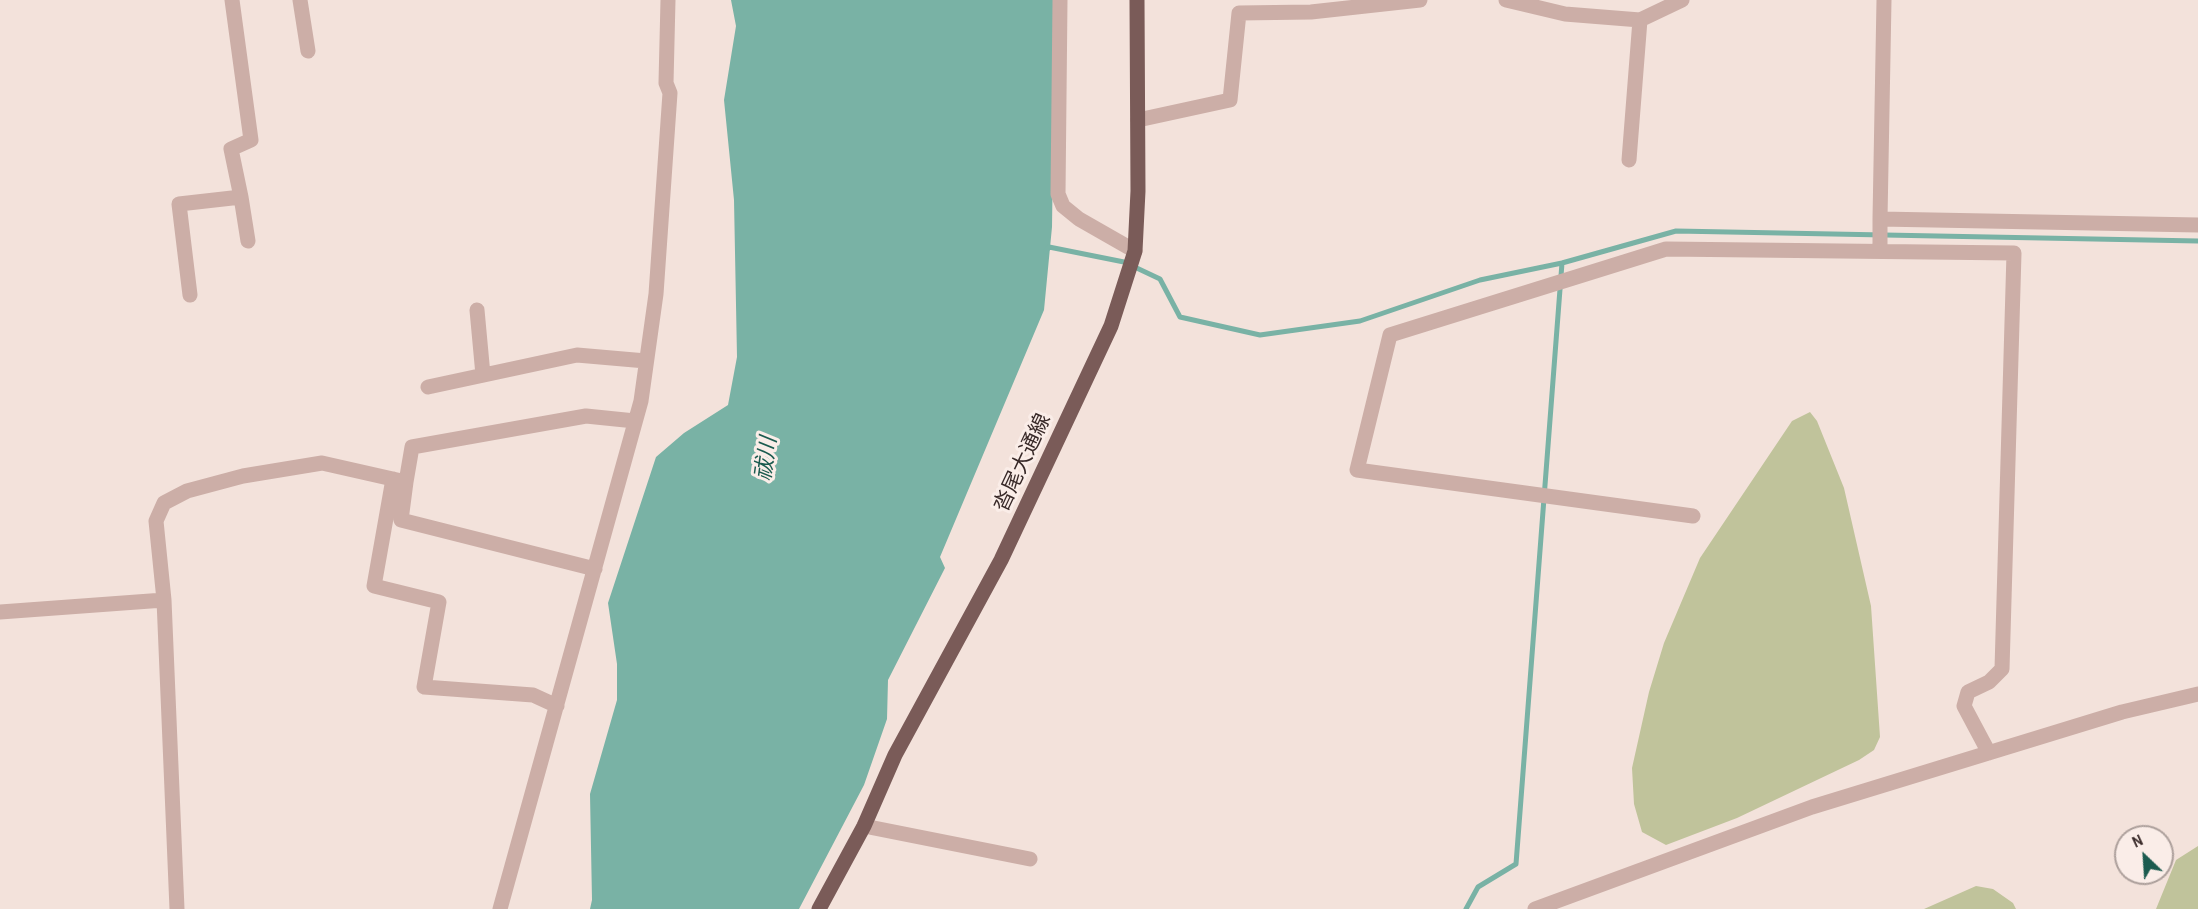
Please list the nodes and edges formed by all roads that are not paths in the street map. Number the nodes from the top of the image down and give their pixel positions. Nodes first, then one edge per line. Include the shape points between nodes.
1 (232, 0) edge
2 (300, 0) edge
3 (668, 0) edge
4 (1060, 0) edge
5 (1137, 0) edge
6 (1420, 0) edge
7 (1506, 0) edge
8 (1682, 0) edge
9 (1884, 0) edge
10 (1640, 20) junction
11 (308, 51) dead end
12 (1138, 120) junction
13 (1629, 160) dead end
14 (241, 197) junction
15 (1880, 219) junction
16 (2198, 225) edge
17 (248, 241) dead end
18 (1880, 250) junction
19 (1135, 251) junction
20 (190, 295) dead end
21 (477, 310) dead end
22 (646, 361) junction
23 (483, 375) junction
24 (428, 387) dead end
25 (635, 422) junction
26 (400, 480) junction
27 (1694, 516) dead end
28 (595, 569) junction
29 (164, 600) junction
30 (0, 612) edge
31 (2198, 694) edge
32 (557, 706) junction
33 (1989, 753) junction
34 (864, 826) junction
35 (1030, 859) dead end
36 (821, 908) edge
37 (177, 909) edge
38 (500, 909) edge
39 (1534, 909) edge

1 - 14 street via 251,140 231,149
2 - 11 street
3 - 22 street via 666,83 670,93 656,294
4 - 19 street via 1058,194 1063,206 1079,219
5 - 12 main road, 沓尾大通線
6 - 12 street via 1311,12 1239,14 1230,100
7 - 10 street via 1564,14
8 - 10 street
9 - 15 street
10 - 13 street
12 - 19 main road, 沓尾大通線
14 - 17 street
14 - 20 street via 179,204
15 - 16 street
15 - 18 street
18 - 27 street via 1666,249 1390,335 1357,470
18 - 33 street via 2014,253 2002,669 1989,682 1968,692 1964,706
19 - 34 main road, 沓尾大通線 via 1111,326 1001,561 895,755
21 - 23 street
22 - 23 street via 577,356
22 - 25 street
23 - 24 street
25 - 26 street via 586,416 412,447
25 - 28 street
26 - 28 street via 401,520
26 - 29 street via 322,463 243,476 179,495 164,503 156,521
26 - 32 street via 374,586 439,602 424,687 533,695
28 - 32 street
29 - 30 street
29 - 37 street
31 - 33 street via 2122,712
32 - 38 street
33 - 39 street via 1812,807
34 - 35 street
34 - 36 main road, 沓尾大通線

